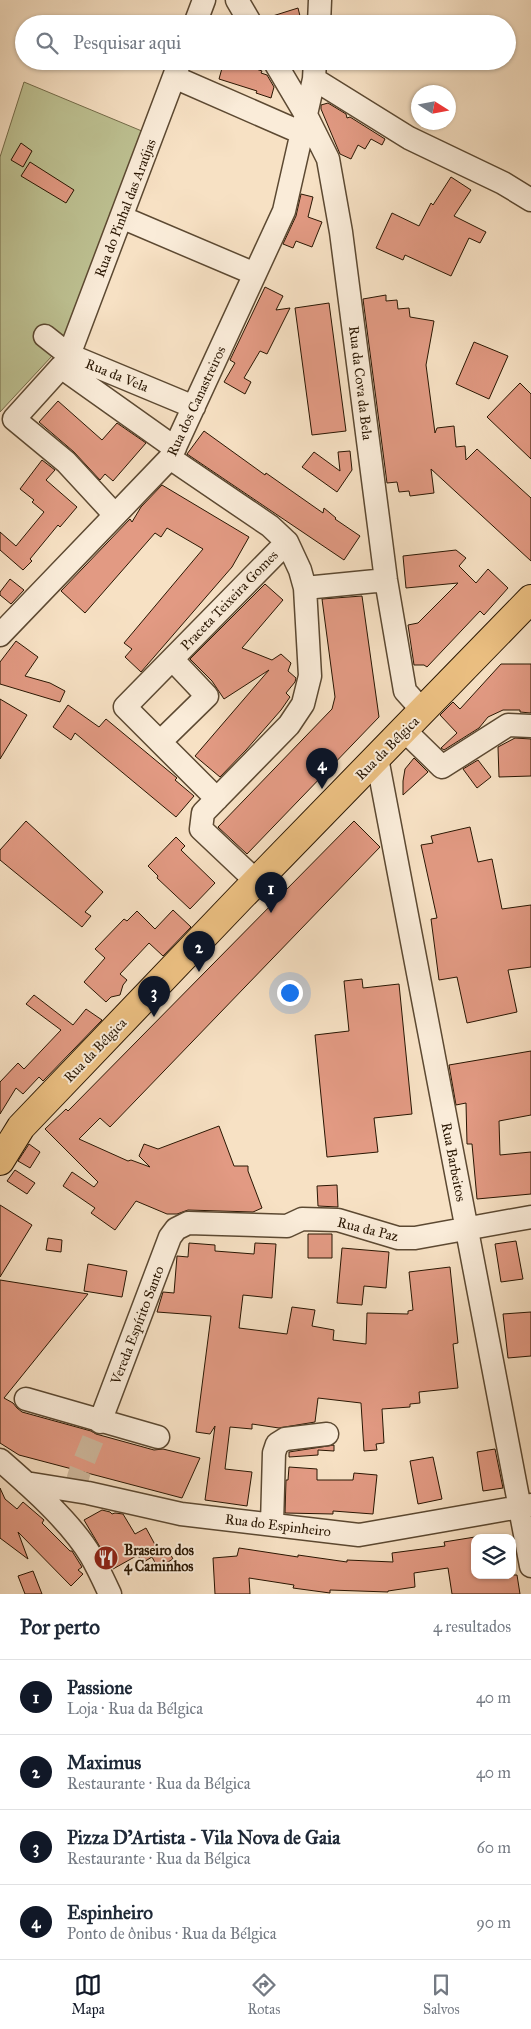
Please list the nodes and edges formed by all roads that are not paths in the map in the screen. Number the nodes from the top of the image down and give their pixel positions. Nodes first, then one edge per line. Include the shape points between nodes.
1 (204, 0) edge
2 (237, 0) edge
3 (320, 0) edge
4 (198, 15) edge
5 (246, 15) edge
6 (319, 15) edge
7 (177, 70) edge
8 (179, 70) edge
9 (278, 70) edge
10 (315, 70) edge
11 (304, 124) junction
12 (531, 200) edge
13 (121, 217) junction
14 (255, 274) junction
15 (45, 336) dead end
16 (69, 355) junction
17 (194, 407) junction
18 (172, 453) junction
19 (115, 516) junction
20 (287, 542) junction
21 (386, 580) junction
22 (305, 588) junction
23 (531, 600) edge
24 (0, 635) edge
25 (172, 659) junction
26 (414, 721) junction
27 (531, 726) edge
28 (160, 742) junction
29 (377, 758) junction
30 (217, 799) junction
31 (256, 882) junction
32 (0, 1161) edge
33 (531, 1217) edge
34 (176, 1229) joint
35 (467, 1229) junction
36 (26, 1399) dead end
37 (100, 1422) junction
38 (327, 1434) dead end
39 (158, 1438) dead end
40 (0, 1460) edge
41 (26, 1482) junction
42 (525, 1506) edge
43 (272, 1524) junction
44 (531, 1566) edge
45 (110, 1594) edge

1 - 4 street
2 - 5 street
3 - 6 street
7 - 13 street, Rua do Pinhal das Araújas
8 - 11 street
9 - 11 street, Rua da Cova da Bela
10 - 11 street, Rua dos Canastreiros
10 - 12 street via 409,138 503,182
11 - 14 street, Rua dos Canastreiros via 284,211
11 - 21 street, Rua da Cova da Bela via 328,160 341,232
13 - 14 street
13 - 16 street, Rua do Pinhal das Araújas
14 - 17 street, Rua dos Canastreiros
15 - 16 street, Rua da Vela
16 - 17 street, Rua da Vela
17 - 18 street, Rua dos Canastreiros
18 - 19 street, Rua dos Canastreiros
18 - 19 street via 61,367 14,418 66,462
18 - 20 street
19 - 24 street, Rua dos Canastreiros
20 - 22 street
20 - 25 street, Praceta Teixeira Gomes
21 - 22 street
21 - 26 street, Rua da Cova da Bela via 405,691
22 - 30 street via 310,676 303,704 289,725
23 - 26 main road, Rua da Bélgica
25 - 28 street, Praceta Teixeira Gomes via 125,707
25 - 28 street, Praceta Teixeira Gomes via 207,696
26 - 27 street via 442,767 508,725
26 - 29 main road, Rua da Bélgica
28 - 30 street, Praceta Teixeira Gomes
29 - 31 main road, Rua da Bélgica
29 - 35 street, Rua Barbeitos
30 - 31 street via 203,813 201,830
31 - 32 main road, Rua da Bélgica via 21,1127
33 - 35 street, Rua da Paz
34 - 35 street, Rua da Paz via 188,1224 287,1226 302,1219 338,1220 398,1238
34 - 37 street, Vereda Espírito Santo via 170,1237
35 - 42 street, Rua Barbeitos
36 - 37 street
37 - 39 street
38 - 43 street via 285,1439 277,1444
40 - 41 street
41 - 43 street, Rua do Espinheiro via 181,1514
41 - 45 street via 90,1555
42 - 43 street, Rua do Espinheiro via 359,1535
42 - 44 street, Rua Barbeitos

